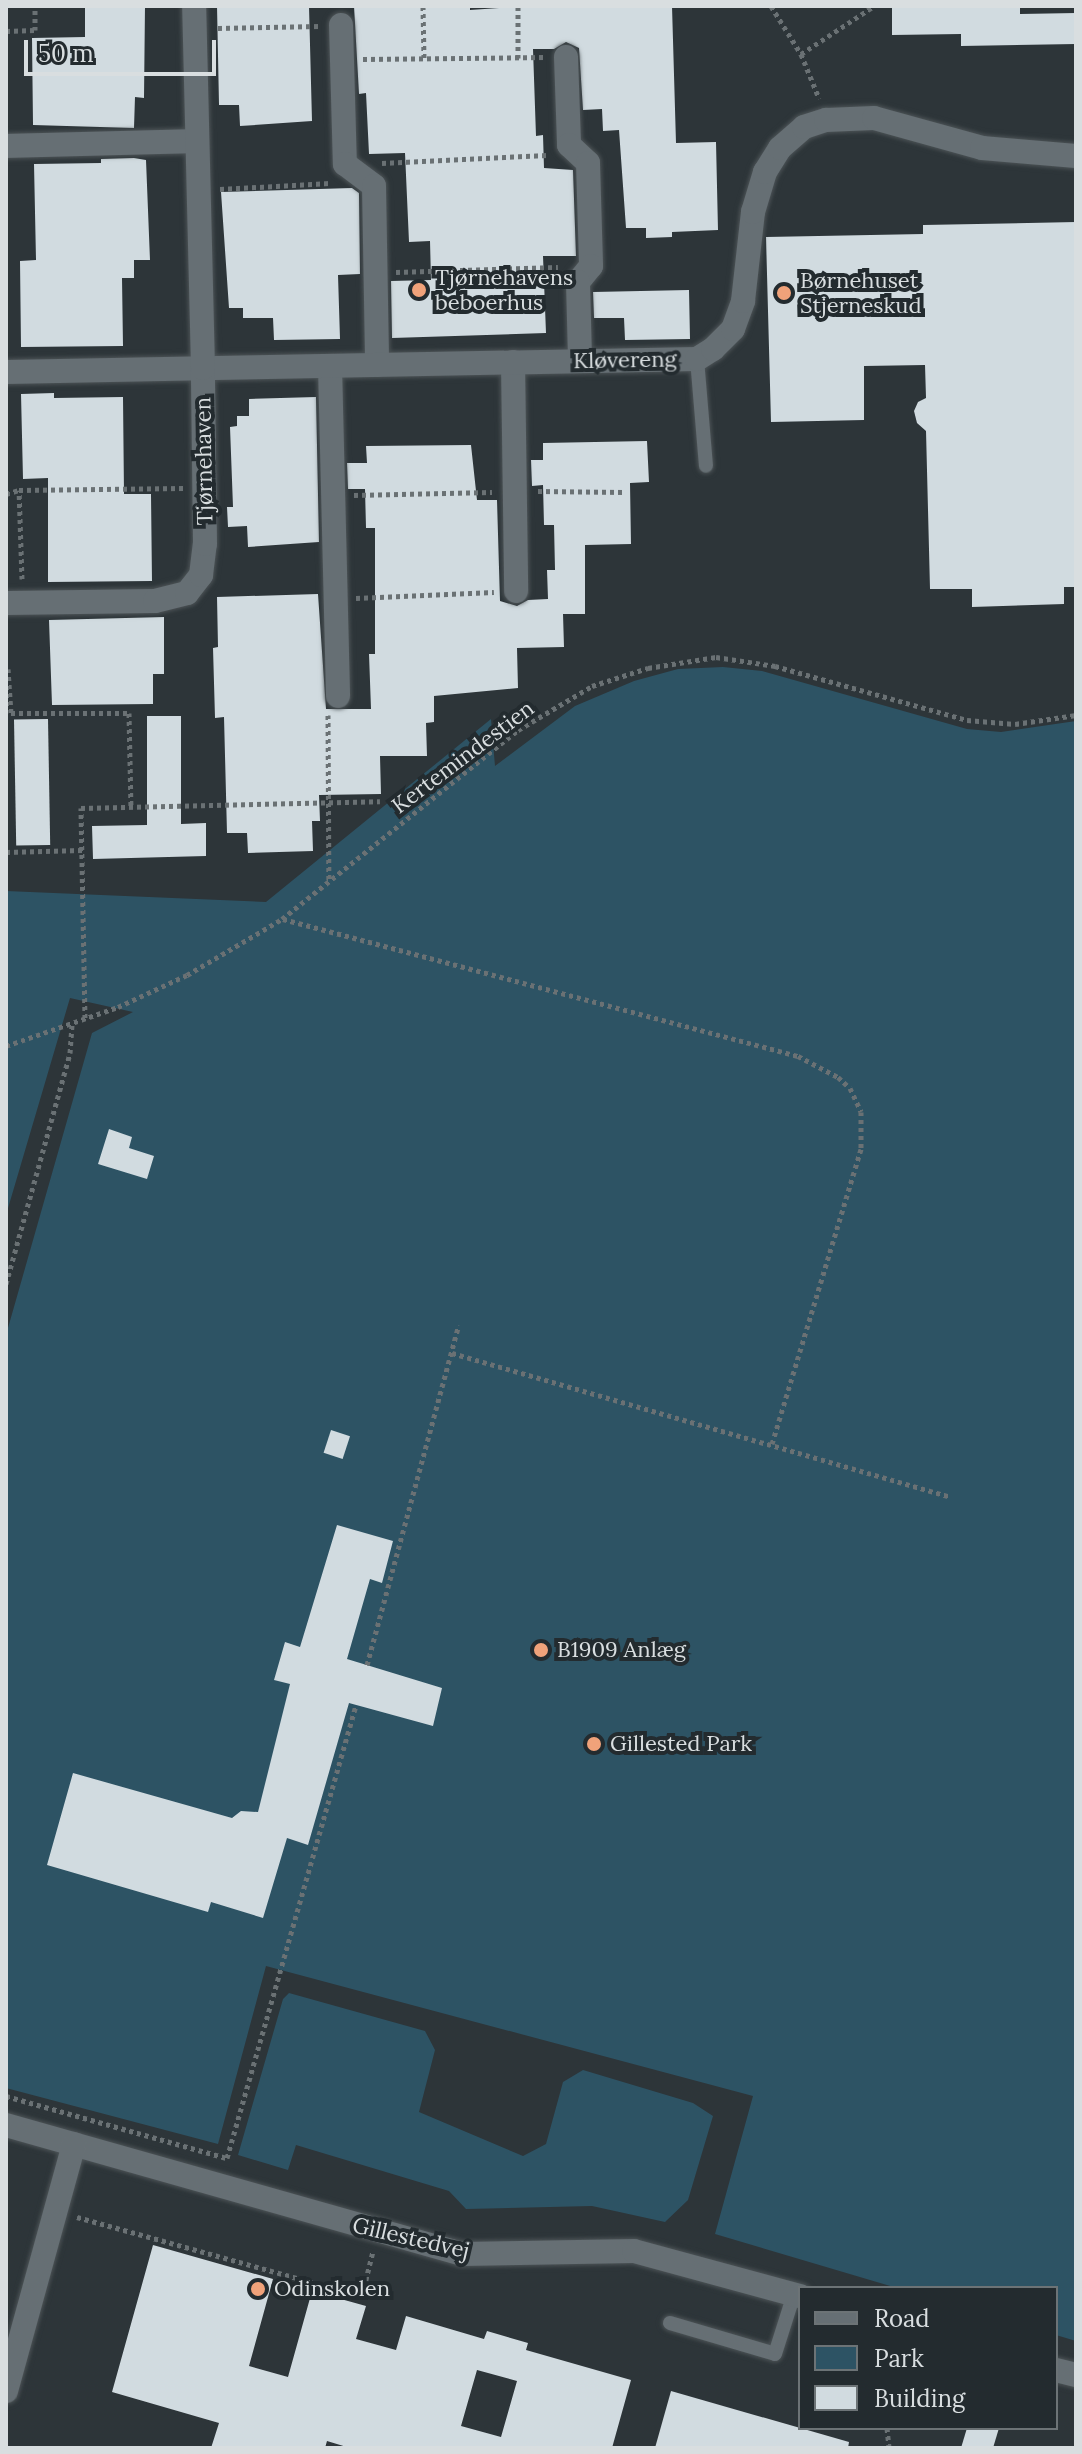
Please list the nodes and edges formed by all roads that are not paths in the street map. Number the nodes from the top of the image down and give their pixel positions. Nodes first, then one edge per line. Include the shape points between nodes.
1 (194, 17) edge
2 (341, 25) road end
3 (566, 57) road end
4 (197, 141) junction
5 (6, 146) edge
6 (1076, 156) edge
7 (697, 359) junction
8 (580, 361) junction
9 (513, 362) junction
10 (377, 365) junction
11 (330, 366) junction
12 (203, 368) junction
13 (6, 372) edge
14 (706, 466) dead end
15 (516, 591) road end
16 (14, 603) edge
17 (338, 696) road end
18 (6, 2125) edge
19 (74, 2144) junction
20 (797, 2295) edge
21 (670, 2323) dead end
22 (6, 2391) edge

1 - 4 street, Tjørnehaven
2 - 10 street via 345,164 374,186
3 - 8 street via 569,145 588,163 591,266 578,282
4 - 5 street
4 - 12 street, Tjørnehaven
6 - 7 street, Kløvereng via 982,148 874,118 826,120 804,127 780,148 765,172 753,212 743,301 733,329
7 - 8 street, Kløvereng
7 - 14 lane
8 - 9 street, Kløvereng
9 - 10 street, Kløvereng
9 - 15 street
10 - 11 street, Kløvereng
11 - 12 street, Kløvereng
11 - 17 street
12 - 13 street, Kløvereng
12 - 16 street, Tjørnehaven via 201,575 187,593 155,601
18 - 19 street, Gillestedvej
19 - 20 street, Gillestedvej via 462,2254 634,2251
19 - 22 street
20 - 21 lane via 775,2354

